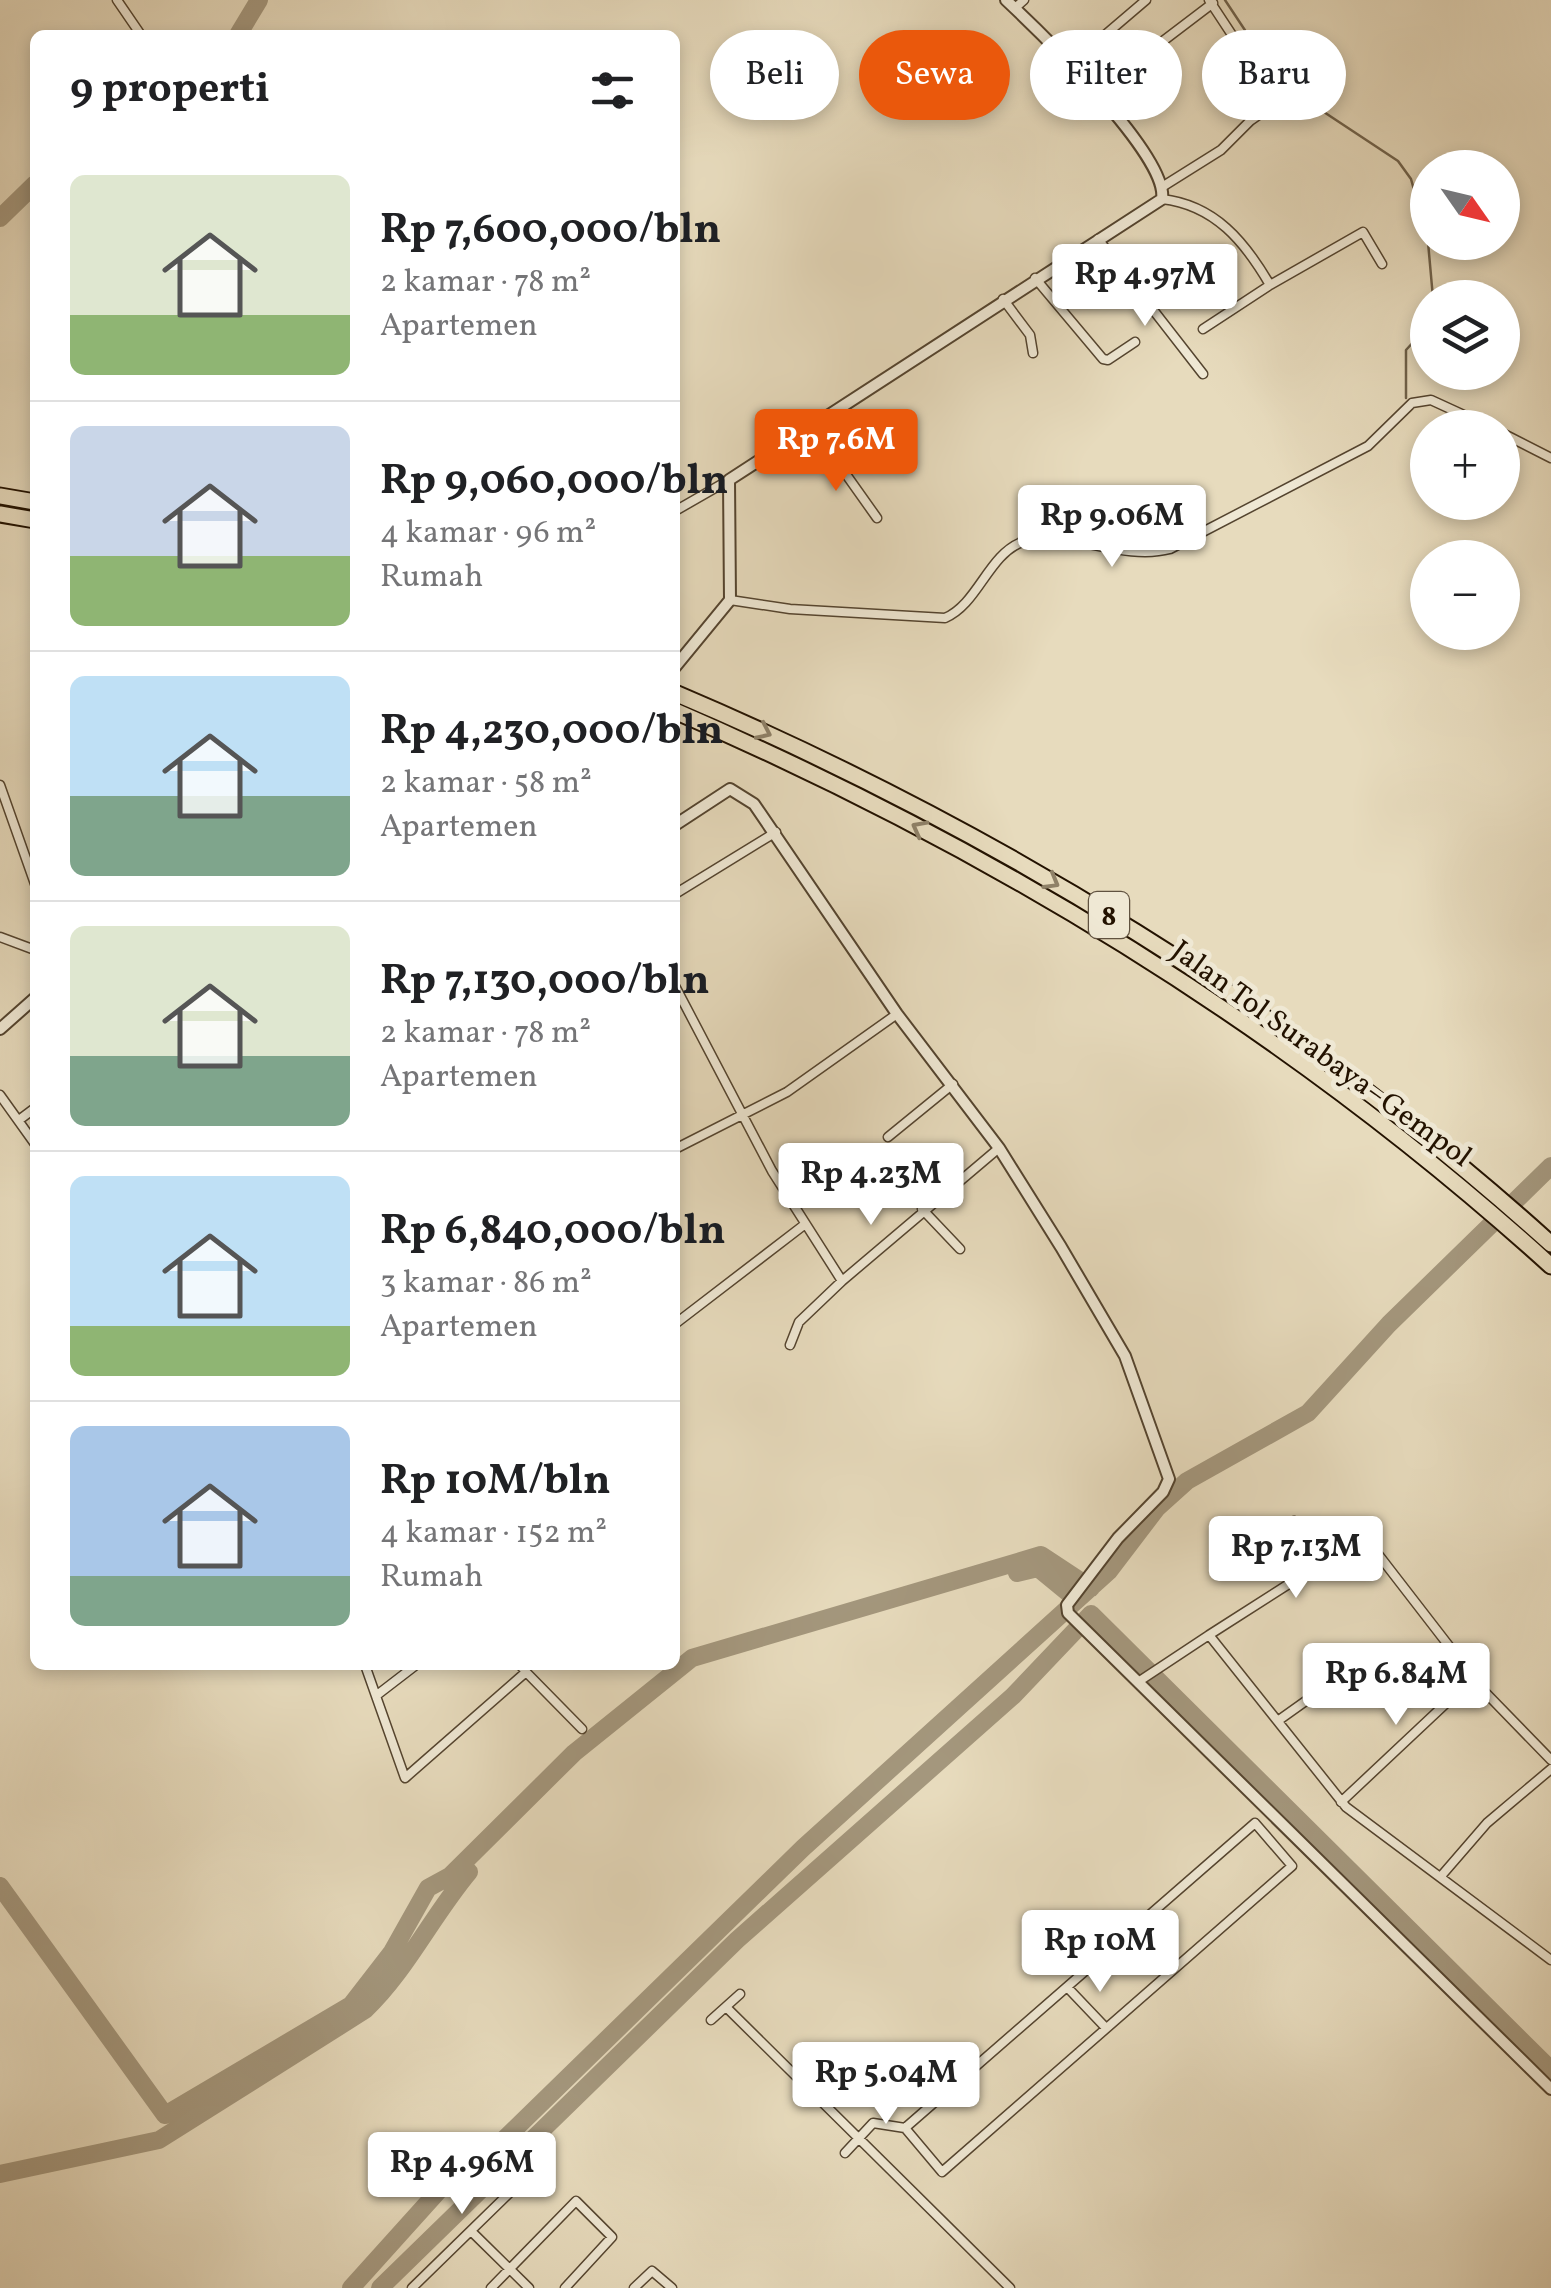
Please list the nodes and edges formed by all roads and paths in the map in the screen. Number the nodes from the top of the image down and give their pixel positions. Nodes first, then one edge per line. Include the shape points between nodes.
1 (118, 0) edge
2 (1146, 0) edge
3 (1211, 2) edge
4 (1015, 3) edge
5 (138, 30) edge
6 (1040, 30) edge
7 (1111, 30) edge
8 (1175, 30) edge
9 (1119, 120) edge
10 (1162, 193) junction
11 (1102, 243) junction
12 (1382, 264) dead end
13 (1035, 278) junction
14 (1268, 287) junction
15 (1007, 304) junction
16 (1204, 329) dead end
17 (1134, 342) dead end
18 (1033, 354) dead end
19 (1203, 374) dead end
20 (1453, 410) edge
21 (812, 425) junction
22 (1520, 442) edge
23 (1551, 458) edge
24 (728, 480) junction
25 (0, 496) edge
26 (30, 501) edge
27 (680, 508) edge
28 (0, 514) edge
29 (876, 518) dead end
30 (30, 519) edge
31 (730, 600) junction
32 (680, 661) edge
33 (680, 695) edge
34 (680, 713) edge
35 (0, 785) edge
36 (680, 822) edge
37 (776, 832) junction
38 (30, 870) edge
39 (680, 891) edge
40 (0, 937) edge
41 (30, 948) edge
42 (680, 996) edge
43 (30, 1002) edge
44 (898, 1014) junction
45 (0, 1029) edge
46 (953, 1084) junction
47 (0, 1096) edge
48 (30, 1112) edge
49 (743, 1116) junction
50 (20, 1120) junction
51 (30, 1136) edge
52 (888, 1137) dead end
53 (680, 1147) edge
54 (999, 1148) junction
55 (919, 1149) dead end
56 (950, 1186) junction
57 (922, 1209) junction
58 (1505, 1214) junction
59 (804, 1225) junction
60 (1551, 1244) edge
61 (960, 1250) dead end
62 (1551, 1266) edge
63 (842, 1281) junction
64 (680, 1320) edge
65 (790, 1344) dead end
66 (1294, 1522) dead end
67 (1322, 1562) junction
68 (1209, 1635) junction
69 (367, 1670) edge
70 (410, 1670) edge
71 (521, 1670) edge
72 (525, 1670) edge
73 (1473, 1678) junction
74 (1140, 1680) junction
75 (1331, 1683) dead end
76 (377, 1695) junction
77 (1279, 1720) junction
78 (582, 1729) dead end
79 (1551, 1760) edge
80 (1551, 1769) edge
81 (1341, 1802) junction
82 (1442, 1876) junction
83 (1551, 1960) edge
84 (1067, 1987) junction
85 (740, 1994) dead end
86 (726, 2007) junction
87 (711, 2020) dead end
88 (1106, 2028) junction
89 (1551, 2089) edge
90 (905, 2128) junction
91 (858, 2139) junction
92 (845, 2154) dead end
93 (534, 2170) dead end
94 (473, 2233) junction
95 (509, 2269) junction
96 (412, 2288) edge
97 (491, 2288) edge
98 (529, 2288) edge
99 (564, 2288) edge
100 (634, 2288) edge
101 (672, 2288) edge
102 (1010, 2288) edge

1 - 5 street
2 - 7 street
3 - 8 street
3 - 10 street via 1282,100
4 - 6 street
9 - 10 street
10 - 11 street
10 - 14 street via 1216,218 1256,262
11 - 13 street
11 - 19 street
12 - 14 street via 1363,232
13 - 15 street
13 - 17 street via 1103,358
14 - 16 street
15 - 18 street via 1033,342
15 - 21 street
20 - 31 street via 1431,400 1412,403 1368,446 1170,550 1022,542 945,618
21 - 24 street
21 - 29 street
22 - 23 street
24 - 27 street
24 - 31 street
25 - 26 highway
28 - 30 highway
31 - 32 street
33 -> 58 highway, Jalan Tol Surabaya–Gempol / 8 via 857,774 1124,924 1352,1082
58 -> 34 highway, Jalan Tol Surabaya–Gempol / 8 via 1337,1090 1068,908 836,784
35 - 38 street
36 - 37 street via 730,790 744,794
37 - 39 street
37 - 44 street
40 - 41 street
42 - 49 street
43 - 45 street
44 - 46 street
44 - 49 street
46 - 52 street
46 - 54 street
47 - 50 street
48 - 50 street
49 - 53 street
49 - 59 street
50 - 51 street
54 - 56 street
54 - 74 street via 1118,1343 1168,1470 1163,1492 1067,1608
55 - 56 street
56 - 57 street
57 - 61 street
57 - 63 street
58 - 60 highway, Jalan Tol Surabaya–Gempol / 8
58 - 62 highway, Jalan Tol Surabaya–Gempol / 8
59 - 63 street
59 - 64 street
63 - 65 street via 799,1322
66 - 67 street
67 - 68 street
67 - 73 street via 1364,1536
68 - 74 street
68 - 77 street
69 - 76 street
70 - 76 street
71 - 76 street via 405,1778
72 - 78 street
73 - 79 street
73 - 81 street
74 - 89 street
75 - 77 street
77 - 81 street
80 - 82 street via 1487,1823
81 - 82 street
82 - 83 street
84 - 88 street
84 - 88 street via 1255,1822 1292,1866
84 - 90 street
85 - 86 street
86 - 87 street
86 - 91 street
88 - 90 street via 942,2172
90 - 91 street via 874,2123
91 - 92 street
91 - 102 street
93 - 94 street
94 - 95 street
94 - 96 street
95 - 97 street
95 - 98 street
95 - 99 street via 578,2202 612,2237
100 - 101 street via 652,2271

